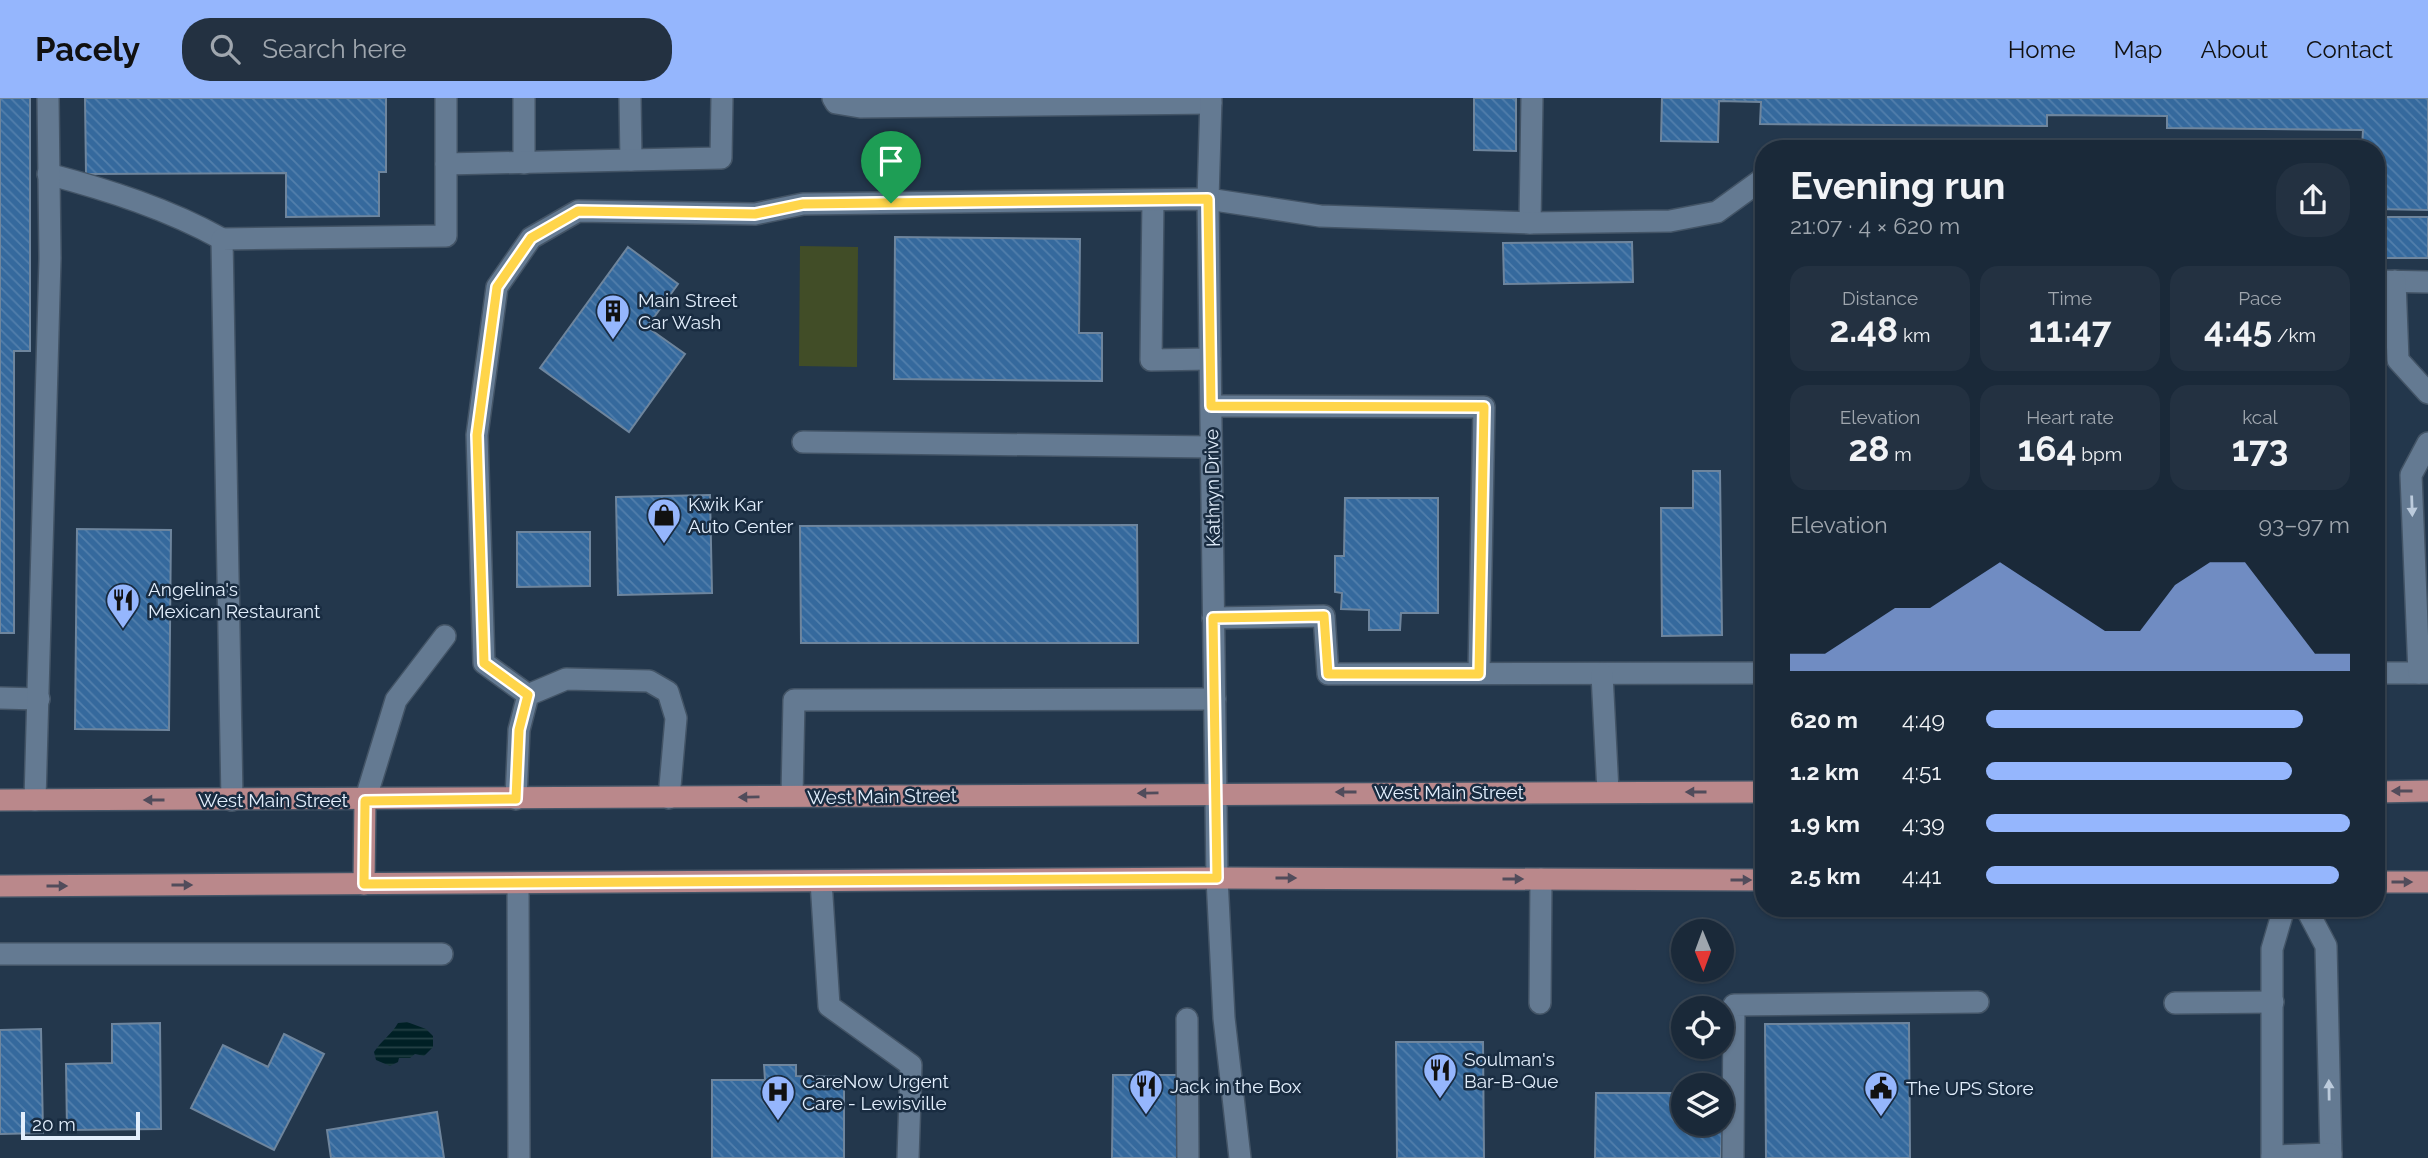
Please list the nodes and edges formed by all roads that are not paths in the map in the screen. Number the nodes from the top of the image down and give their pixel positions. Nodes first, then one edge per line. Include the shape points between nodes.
1 (48, 98) edge
2 (446, 98) edge
3 (524, 98) edge
4 (630, 98) edge
5 (722, 98) edge
6 (833, 98) edge
7 (1532, 98) edge
8 (1211, 100) edge
9 (631, 160) junction
10 (524, 163) junction
11 (446, 164) junction
12 (48, 174) junction
13 (1755, 185) edge
14 (1208, 199) junction
15 (1153, 200) junction
16 (1530, 223) junction
17 (222, 239) junction
18 (2386, 281) edge
19 (2428, 282) edge
20 (1210, 359) junction
21 (2428, 393) edge
22 (1211, 406) junction
23 (803, 442) dead end
24 (2428, 443) edge
25 (1212, 447) junction
26 (1213, 618) junction
27 (445, 636) dead end
28 (1755, 673) edge
29 (2385, 673) edge
30 (2424, 673) edge
31 (1479, 674) junction
32 (1602, 674) junction
33 (528, 695) junction
34 (0, 698) edge
35 (39, 699) junction
36 (1215, 699) junction
37 (1216, 792) junction
38 (1608, 792) junction
39 (1755, 792) edge
40 (2385, 792) edge
41 (2428, 792) edge
42 (792, 796) junction
43 (669, 798) junction
44 (516, 799) junction
45 (0, 800) edge
46 (35, 800) junction
47 (232, 800) junction
48 (365, 801) junction
49 (1217, 878) junction
50 (1541, 879) junction
51 (1755, 880) edge
52 (821, 881) junction
53 (2385, 882) edge
54 (2428, 882) edge
55 (518, 883) junction
56 (364, 884) junction
57 (0, 886) edge
58 (2281, 917) edge
59 (2311, 917) edge
60 (0, 954) edge
61 (442, 954) dead end
62 (1978, 1002) dead end
63 (2273, 1002) junction
64 (1540, 1003) dead end
65 (2175, 1003) dead end
66 (1187, 1019) dead end
67 (2331, 1156) edge
68 (2272, 1157) edge
69 (519, 1158) edge
70 (908, 1158) edge
71 (1188, 1158) edge
72 (1240, 1158) edge
73 (1733, 1158) edge

1 - 12 street
2 - 11 street
3 - 10 street
4 - 9 street
5 - 9 street via 721,158
6 - 8 street via 836,103 860,107
7 - 16 street
8 - 14 street, Kathryn Drive
9 - 10 street
10 - 11 street
11 - 17 street via 446,236
12 - 17 street via 190,221
12 - 35 street via 50,271
13 - 16 street via 1717,212 1670,221
14 - 15 street
14 - 16 street via 1320,216
14 - 20 street, Kathryn Drive
15 - 20 street via 1151,360
15 - 33 street via 803,204 755,214 578,211 531,238 497,287 477,435 484,663
17 - 47 street
18 - 19 street
18 - 21 street via 2398,360
20 - 22 street, Kathryn Drive
22 - 25 street, Kathryn Drive
22 - 31 street via 1484,407
23 - 25 street
24 -> 30 street via 2411,475
25 - 26 street, Kathryn Drive
26 - 31 street via 1324,616 1328,674
26 - 36 street, Kathryn Drive
27 - 48 street via 396,700
28 - 32 street
29 - 30 street
31 - 32 street
32 - 38 street
33 - 43 street via 566,680 649,681 668,692 676,718
33 - 44 street via 519,730
34 - 35 street
35 - 46 street
36 - 37 street, Kathryn Drive
36 - 42 street via 794,700
38 -> 37 main road, West Main Street
37 -> 42 main road, West Main Street
37 - 49 street, Kathryn Drive
39 -> 38 main road, West Main Street
41 -> 40 main road
42 -> 43 main road, West Main Street
43 - 44 main road, West Main Street
44 - 48 main road, West Main Street
45 - 46 main road, West Main Street
47 -> 46 main road, West Main Street
47 - 48 main road, West Main Street
48 - 56 main road
49 -> 50 main road
49 - 52 main road
49 - 72 street, Kathryn Drive via 1224,1018
50 -> 51 main road
50 - 64 street
52 - 55 main road
52 - 70 street via 830,1006 911,1065
53 -> 54 main road
55 - 56 main road
55 - 69 street
57 -> 56 main road
58 - 63 street via 2272,949
67 -> 59 street via 2326,946
60 - 61 street
62 - 73 street via 1734,1005
63 - 65 street
63 - 68 street
66 - 71 street
67 - 68 street

